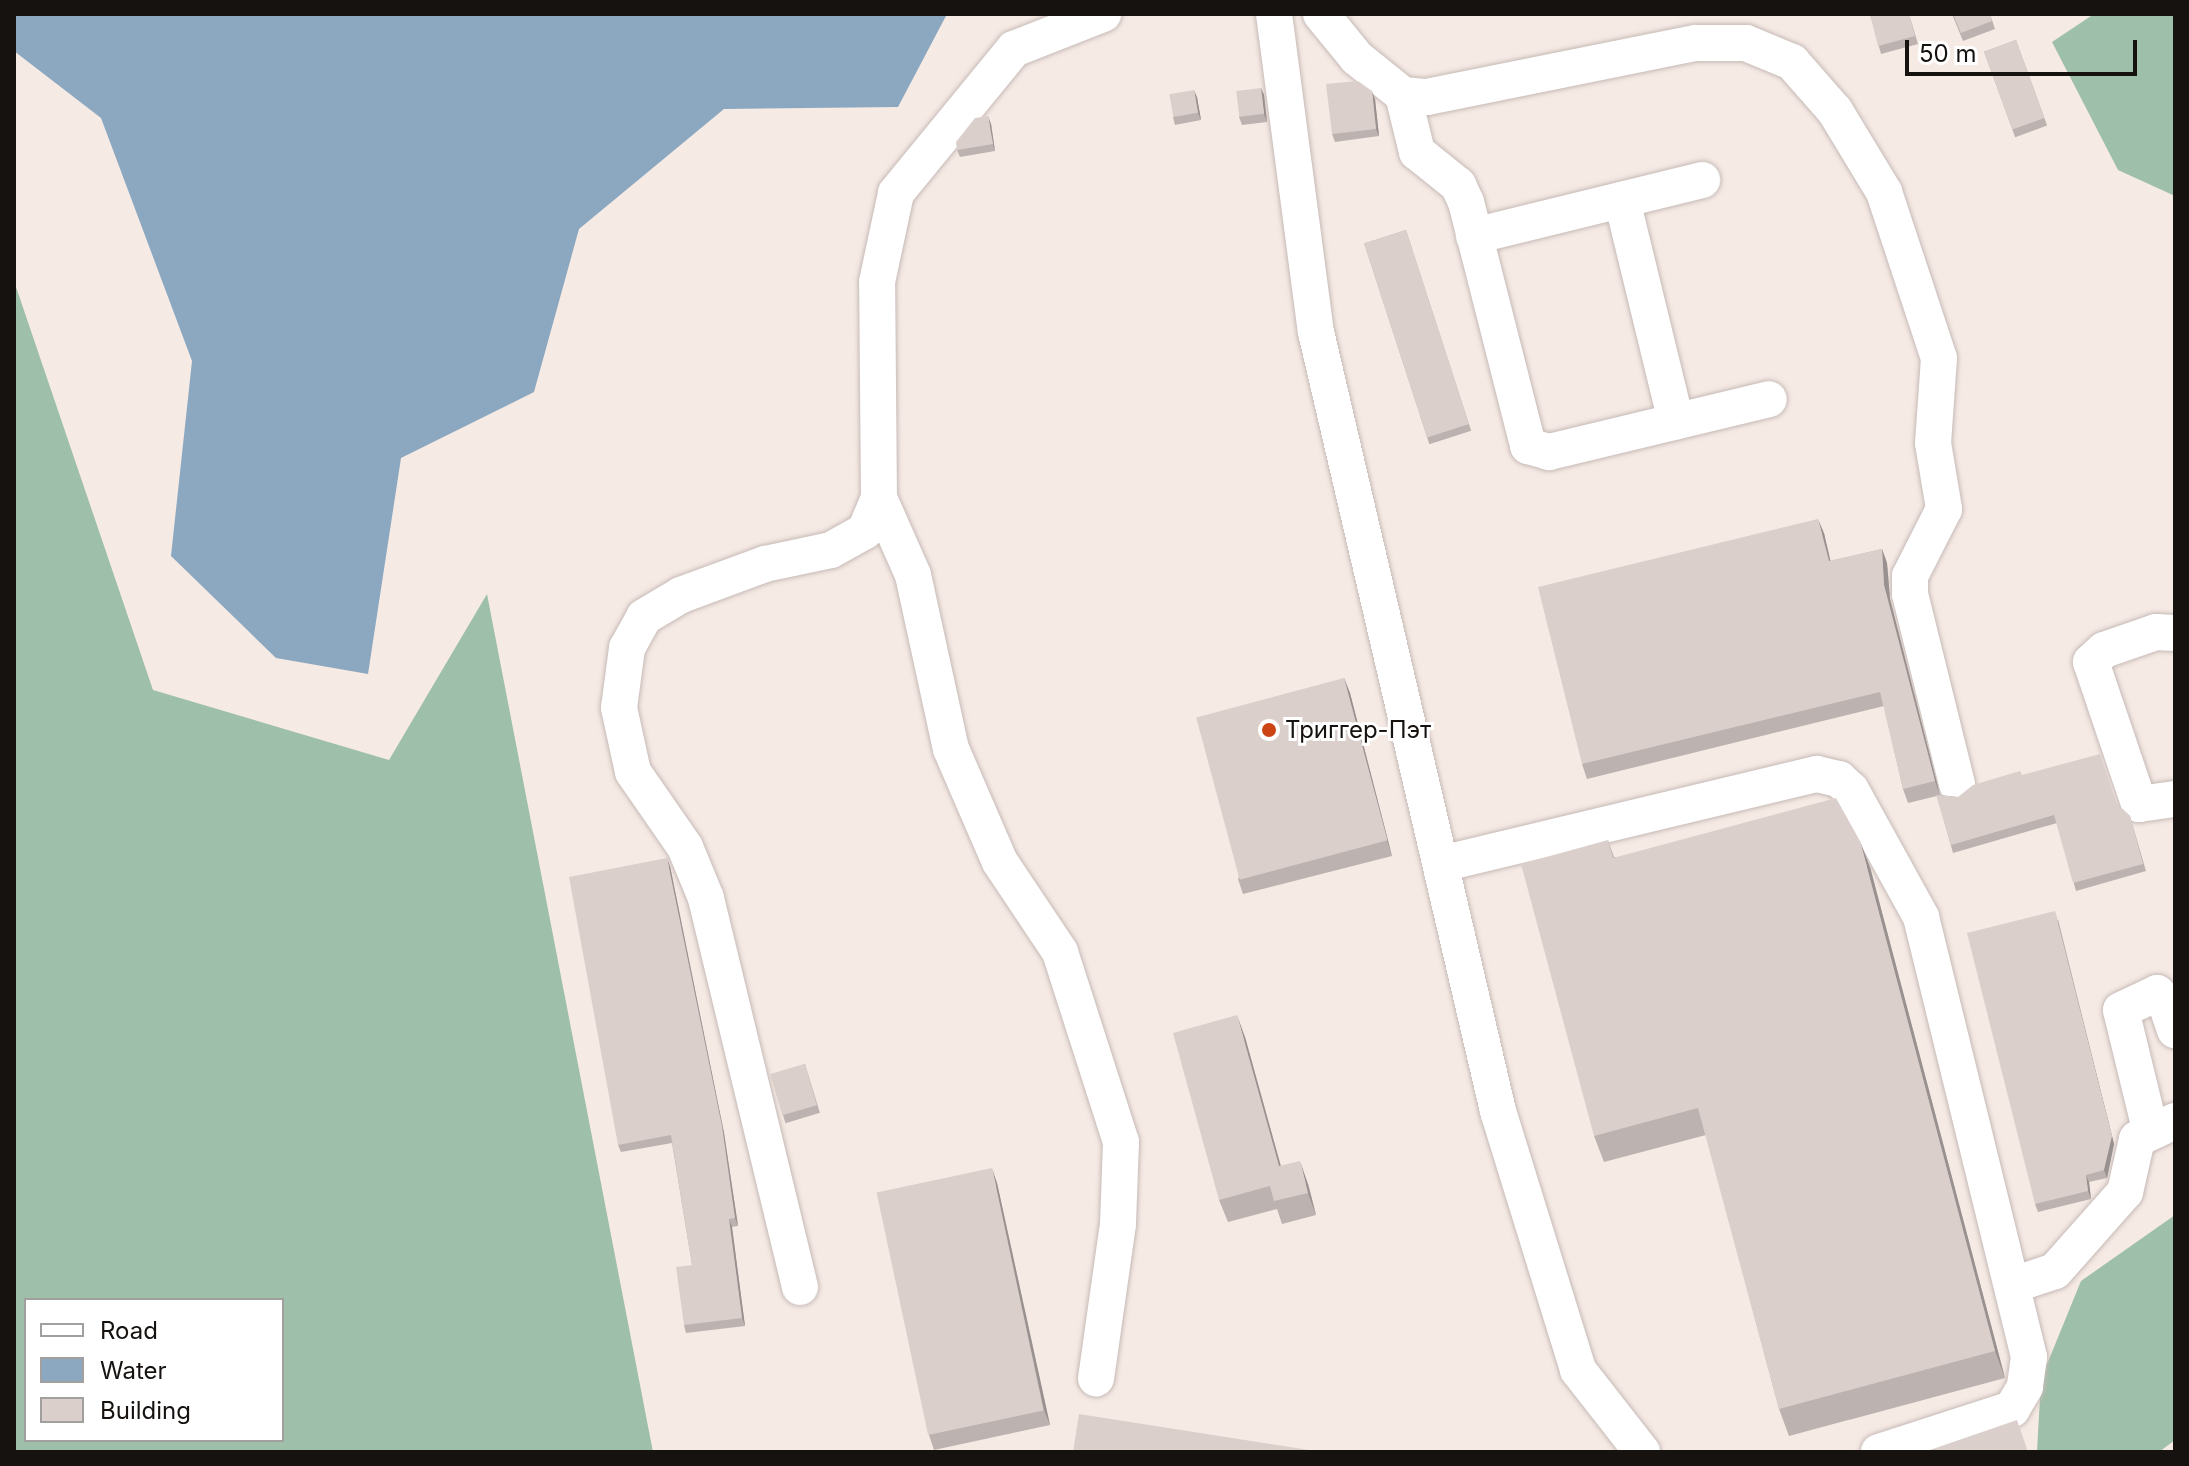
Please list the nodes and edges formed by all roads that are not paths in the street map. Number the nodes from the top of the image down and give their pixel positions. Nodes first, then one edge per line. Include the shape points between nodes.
1 (1103, 14) edge
2 (1274, 14) edge
3 (1321, 14) edge
4 (1403, 95) junction
5 (1702, 180) dead end
6 (1622, 200) junction
7 (1474, 236) junction
8 (1769, 399) dead end
9 (1676, 422) junction
10 (879, 498) junction
11 (2175, 633) edge
12 (1957, 784) dead end
13 (2175, 799) edge
14 (1441, 864) junction
15 (2175, 1030) edge
16 (2162, 1125) edge
17 (2013, 1285) junction
18 (800, 1287) dead end
19 (1096, 1378) dead end
20 (1642, 1452) edge
21 (1879, 1452) edge

1 - 10 lane via 1014,49 896,193 877,282
2 - 14 lane via 1316,332
3 - 4 lane via 1357,58
4 - 7 lane via 1417,152 1458,185
4 - 12 lane via 1427,97 1696,43 1746,43 1792,62 1835,111 1884,192 1939,358 1933,443 1944,509 1910,576 1910,594
5 - 6 lane
6 - 7 lane
6 - 9 lane
7 - 9 lane via 1528,446 1549,452
8 - 9 lane
10 - 18 lane via 865,531 831,550 765,564 681,595 644,617 627,648 619,708 633,772 685,847 706,898
10 - 19 lane via 913,575 951,749 1000,862 1060,952 1121,1142 1118,1224
11 - 13 lane via 2156,632 2104,650 2091,662 2139,804
14 - 17 lane via 1817,774 1839,779 1851,790 1921,917
14 - 20 lane via 1498,1111 1578,1370
15 - 16 lane via 2157,993 2121,1010
16 - 17 lane via 2137,1139 2125,1192 2055,1271
17 - 21 lane via 2029,1357 2025,1387 2012,1409

